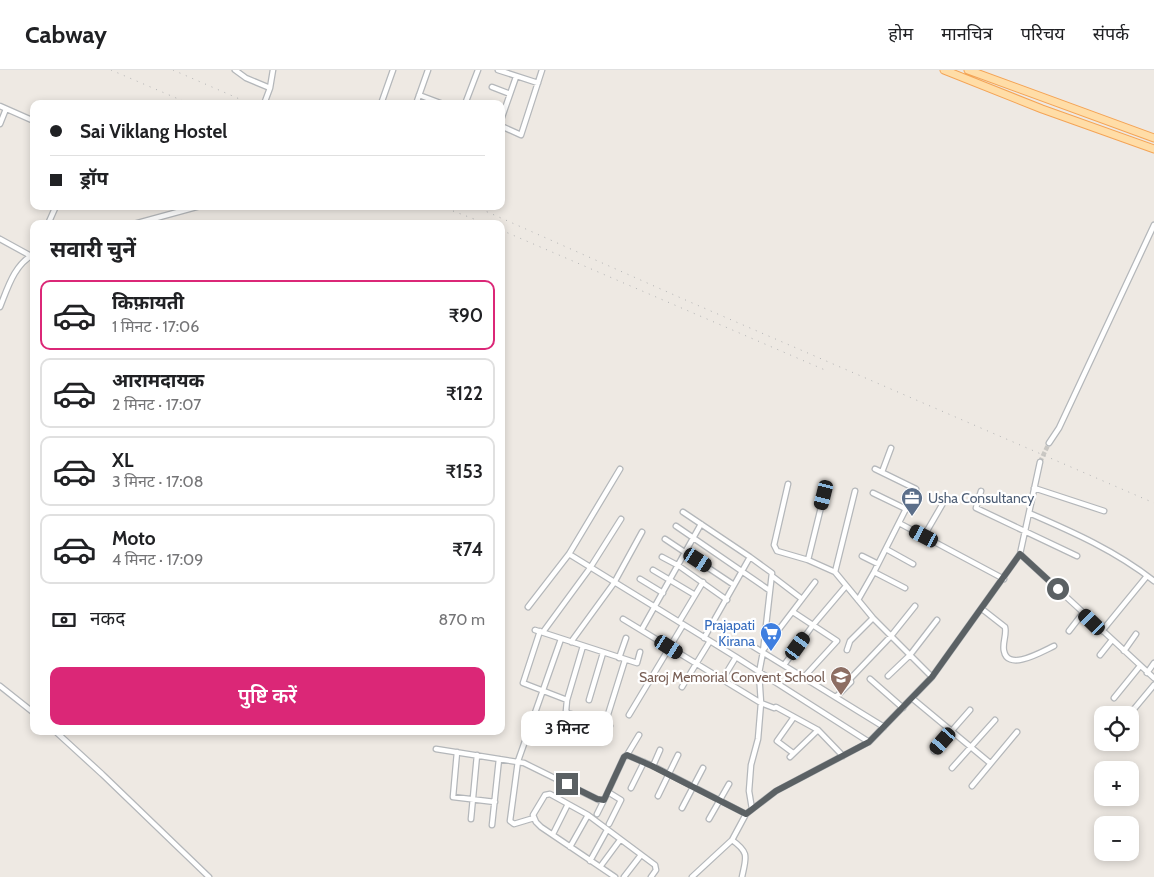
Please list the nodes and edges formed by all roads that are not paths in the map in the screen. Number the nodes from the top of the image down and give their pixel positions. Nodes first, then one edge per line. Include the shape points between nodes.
1 (235, 70) edge
2 (272, 70) edge
3 (393, 70) edge
4 (428, 70) edge
5 (478, 70) edge
6 (498, 70) edge
7 (542, 70) edge
8 (944, 70) edge
9 (968, 70) edge
10 (516, 77) junction
11 (538, 83) junction
12 (492, 87) dead end
13 (270, 88) junction
14 (510, 94) junction
15 (419, 95) junction
16 (266, 100) edge
17 (382, 100) edge
18 (417, 100) edge
19 (432, 100) edge
20 (467, 100) edge
21 (0, 106) edge
22 (505, 108) edge
23 (6, 109) junction
24 (30, 119) edge
25 (0, 124) edge
26 (505, 128) edge
27 (1154, 138) edge
28 (1154, 149) edge
29 (185, 210) edge
30 (149, 220) edge
31 (1154, 225) edge
32 (0, 239) edge
33 (30, 254) edge
34 (30, 257) edge
35 (0, 306) edge
36 (1049, 443) tunnel mouth
37 (891, 448) dead end
38 (1040, 462) tunnel mouth
39 (620, 469) dead end
40 (875, 469) dead end
41 (882, 472) junction
42 (788, 484) dead end
43 (1034, 488) junction
44 (855, 491) dead end
45 (981, 491) dead end
46 (874, 492) dead end
47 (824, 495) dead end
48 (946, 498) dead end
49 (906, 509) junction
50 (1104, 511) dead end
51 (683, 512) dead end
52 (1030, 513) junction
53 (621, 519) dead end
54 (899, 523) junction
55 (702, 524) junction
56 (676, 526) dead end
57 (642, 532) dead end
58 (1024, 532) junction
59 (924, 536) junction
60 (694, 538) junction
61 (665, 539) dead end
62 (886, 549) junction
63 (686, 552) junction
64 (569, 554) junction
65 (1020, 554) junction
66 (862, 556) dead end
67 (1077, 556) dead end
68 (662, 557) dead end
69 (750, 557) junction
70 (808, 560) junction
71 (878, 564) junction
72 (913, 564) dead end
73 (679, 566) junction
74 (590, 568) junction
75 (653, 570) dead end
76 (742, 572) junction
77 (835, 572) junction
78 (874, 572) junction
79 (772, 576) junction
80 (1152, 578) edge
81 (640, 579) dead end
82 (1004, 579) junction
83 (670, 580) junction
84 (703, 582) junction
85 (816, 582) dead end
86 (614, 583) junction
87 (734, 585) junction
88 (846, 586) junction
89 (906, 588) dead end
90 (769, 590) junction
91 (663, 593) junction
92 (695, 595) junction
93 (802, 599) junction
94 (727, 600) junction
95 (858, 600) junction
96 (914, 606) dead end
97 (528, 607) dead end
98 (655, 608) junction
99 (982, 609) junction
100 (793, 612) junction
101 (1083, 613) junction
102 (873, 618) junction
103 (624, 619) dead end
104 (937, 620) dead end
105 (681, 623) junction
106 (813, 625) junction
107 (642, 630) junction
108 (539, 631) junction
109 (1070, 631) dead end
110 (1102, 631) junction
111 (1136, 634) dead end
112 (891, 636) junction
113 (626, 638) dead end
114 (704, 638) junction
115 (561, 639) junction
116 (1112, 640) junction
117 (710, 641) junction
118 (571, 642) junction
119 (746, 642) dead end
120 (583, 646) junction
121 (1054, 646) dead end
122 (669, 647) junction
123 (847, 650) dead end
124 (763, 651) junction
125 (1124, 651) junction
126 (640, 652) dead end
127 (603, 653) junction
128 (910, 655) junction
129 (1100, 655) dead end
130 (736, 657) junction
131 (622, 659) junction
132 (696, 663) junction
133 (1154, 663) edge
134 (784, 665) junction
135 (1140, 666) junction
136 (1147, 672) junction
137 (759, 673) junction
138 (888, 676) dead end
139 (804, 677) junction
140 (932, 677) junction
141 (1154, 678) edge
142 (870, 679) dead end
143 (722, 680) junction
144 (0, 686) edge
145 (1154, 686) edge
146 (682, 687) dead end
147 (542, 692) junction
148 (836, 697) junction
149 (913, 698) junction
150 (1114, 698) dead end
151 (567, 700) junction
152 (589, 700) dead end
153 (761, 703) junction
154 (1137, 706) edge
155 (903, 708) junction
156 (30, 710) edge
157 (970, 710) dead end
158 (629, 715) dead end
159 (794, 717) junction
160 (995, 720) dead end
161 (884, 727) junction
162 (818, 730) junction
163 (952, 731) junction
164 (1017, 732) dead end
165 (59, 735) edge
166 (639, 735) dead end
167 (869, 742) junction
168 (971, 747) junction
169 (436, 749) dead end
170 (660, 750) dead end
171 (934, 751) dead end
172 (457, 752) junction
173 (477, 755) junction
174 (627, 755) junction
175 (678, 755) dead end
176 (843, 756) junction
177 (499, 759) junction
178 (518, 761) junction
179 (644, 762) junction
180 (990, 763) junction
181 (652, 766) junction
182 (703, 768) dead end
183 (952, 768) dead end
184 (669, 774) junction
185 (728, 784) dead end
186 (972, 786) dead end
187 (693, 787) junction
188 (632, 788) dead end
189 (608, 792) junction
190 (658, 796) dead end
191 (473, 800) junction
192 (604, 800) junction
193 (719, 800) junction
194 (495, 802) junction
195 (568, 804) junction
196 (682, 808) dead end
197 (752, 809) junction
198 (597, 814) dead end
199 (746, 814) junction
200 (588, 815) junction
201 (534, 818) junction
202 (471, 819) dead end
203 (709, 819) dead end
204 (609, 824) dead end
205 (492, 825) dead end
206 (607, 830) junction
207 (553, 834) junction
208 (620, 840) junction
209 (732, 840) junction
210 (570, 847) junction
211 (641, 855) junction
212 (590, 861) junction
213 (600, 867) junction
214 (209, 877) edge
215 (614, 877) edge
216 (624, 877) edge
217 (651, 877) edge
218 (692, 877) edge
219 (742, 877) edge

1 - 13 street
2 - 13 street
3 - 17 street
4 - 15 street
5 - 20 street
6 - 10 street
7 - 11 street
8 - 28 main road
9 - 27 main road
10 - 11 street
10 - 14 street
11 - 26 street via 521,134
12 - 14 street
13 - 16 street
14 - 22 street
15 - 18 street
15 - 19 street
21 - 23 street
23 - 24 street
23 - 25 street
29 - 30 street
31 - 36 street via 1059,428
32 - 33 street
34 - 35 street via 13,275
37 - 41 street
38 - 43 street
39 - 64 street
40 - 41 street
41 - 49 street via 916,489
42 - 70 street via 775,548 784,554
43 - 50 street
43 - 52 street
44 - 77 street
45 - 58 street via 976,508
46 - 49 street
47 - 70 street
48 - 59 street
49 - 54 street
51 - 55 street
52 - 58 street
52 - 80 street via 1120,556
53 - 74 street
54 - 59 street
54 - 62 street
55 - 60 street
55 - 69 street
56 - 60 street
57 - 86 street
58 - 65 street
58 - 67 street
59 - 82 street
60 - 63 street
60 - 76 street
61 - 63 street
62 - 71 street
62 - 72 street
63 - 73 street
63 - 87 street
64 - 74 street
64 - 97 street
65 - 82 street
65 - 101 street
66 - 71 street
68 - 73 street
69 - 76 street
69 - 79 street
70 - 77 street
71 - 78 street
73 - 83 street
73 - 84 street
74 - 86 street
74 - 108 street
75 - 83 street
76 - 87 street
76 - 90 street
77 - 88 street
78 - 89 street
78 - 95 street
79 - 90 street
79 - 93 street
80 - 110 street
81 - 91 street
82 - 99 street
83 - 91 street
83 - 92 street
84 - 92 street
84 - 94 street
85 - 93 street
86 - 98 street
86 - 118 street
87 - 94 street
88 - 95 street
88 - 106 street
90 - 124 street
91 - 98 street
92 - 105 street
93 - 100 street
94 - 114 street
95 - 102 street
96 - 112 street
98 - 105 street
98 - 107 street
99 - 121 street via 1005,627 1004,650 1010,659 1018,661
99 - 140 street
100 - 106 street
100 - 124 street
101 - 109 street
101 - 110 street
102 - 112 street
102 - 123 street via 850,641
103 - 107 street
104 - 128 street
105 - 114 street
105 - 122 street
106 - 134 street
106 - 139 street via 837,641
107 - 122 street
108 - 115 street
108 - 147 street via 523,681 524,685
110 - 116 street
111 - 125 street
112 - 128 street
112 - 148 street
113 - 131 street
114 - 117 street
115 - 118 street
115 - 147 street
116 - 125 street
116 - 129 street
117 - 130 street
117 - 132 street
118 - 120 street
119 - 124 street
120 - 127 street
120 - 151 street
122 - 132 street
122 - 158 street
124 - 134 street
124 - 137 street
125 - 135 street
126 - 131 street via 637,663
127 - 131 street
127 - 152 street
128 - 138 street
128 - 140 street
130 - 137 street
130 - 143 street
131 - 151 street via 607,725 568,713 565,708
132 - 143 street
132 - 146 street
133 - 136 street
134 - 139 street
135 - 136 street
135 - 150 street
136 - 141 street
137 - 153 street
137 - 167 street
139 - 148 street
140 - 149 street
142 - 155 street
143 - 153 street
144 - 156 street
145 - 154 street
147 - 151 street
147 - 178 street
148 - 161 street
149 - 155 street
149 - 163 street
153 - 159 street
153 - 197 street via 750,774
155 - 161 street
157 - 163 street
159 - 162 street
159 - 162 street via 777,741 791,755
160 - 168 street
161 - 167 street
162 - 176 street
163 - 168 street
163 - 171 street
164 - 180 street
165 - 214 street
166 - 174 street
167 - 176 street
168 - 180 street
168 - 183 street
169 - 172 street
170 - 181 street
172 - 173 street
172 - 191 street via 452,796
173 - 177 street
173 - 191 street
174 - 179 street
174 - 189 street
175 - 184 street
176 - 197 street via 776,791
177 - 178 street
177 - 194 street
178 - 192 street
178 - 201 street via 510,821 514,824
179 - 181 street
179 - 188 street
180 - 186 street
181 - 184 street
182 - 187 street
184 - 187 street
184 - 190 street
185 - 193 street
187 - 193 street
187 - 196 street
189 - 192 street
189 - 204 street via 621,800
191 - 194 street
191 - 202 street
192 - 198 street
193 - 199 street
193 - 203 street
194 - 205 street
195 - 200 street
195 - 201 street via 550,794 544,795
195 - 207 street
197 - 199 street
199 - 209 street
200 - 206 street
200 - 210 street
201 - 207 street
206 - 208 street
206 - 212 street
207 - 210 street
208 - 211 street
208 - 213 street
209 - 218 street
209 - 219 street via 746,853
210 - 212 street
211 - 216 street
211 - 217 street via 656,868
212 - 213 street
213 - 215 street

